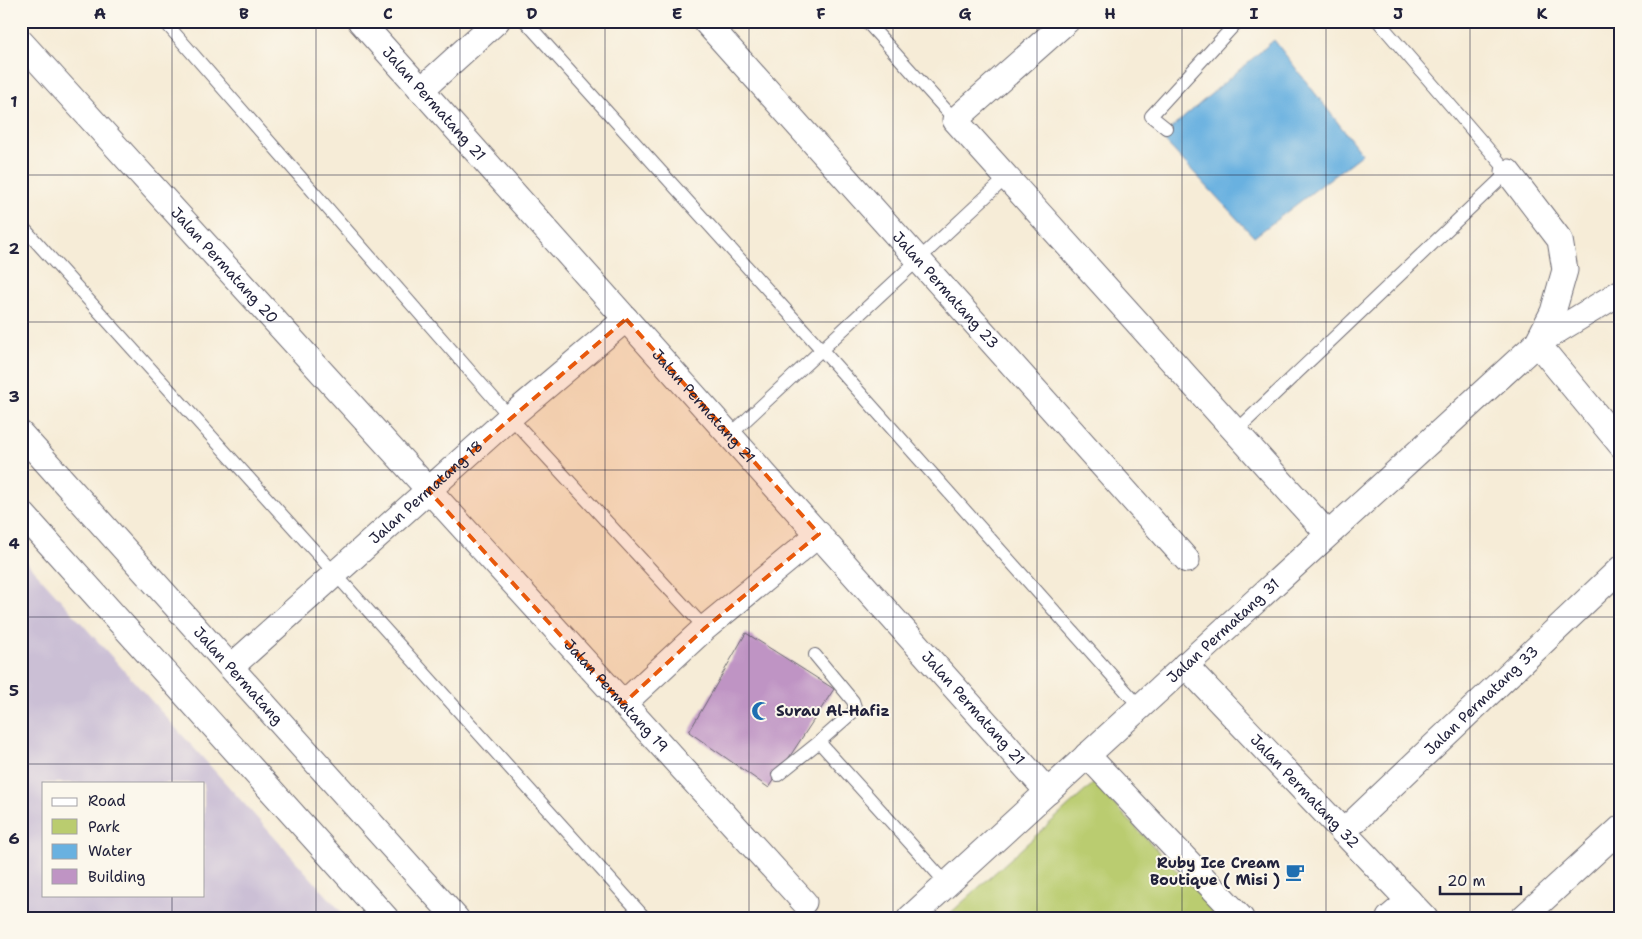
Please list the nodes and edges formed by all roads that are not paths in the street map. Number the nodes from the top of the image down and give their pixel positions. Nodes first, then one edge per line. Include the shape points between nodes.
1 (164, 21) edge
2 (360, 21) edge
3 (497, 21) edge
4 (525, 21) edge
5 (705, 21) edge
6 (866, 21) edge
7 (1238, 21) edge
8 (1378, 21) edge
9 (1052, 26) edge
10 (21, 42) edge
11 (421, 90) junction
12 (955, 120) junction
13 (1166, 128) dead end
14 (1508, 172) junction
15 (1007, 177) junction
16 (21, 225) edge
17 (918, 260) junction
18 (1621, 292) edge
19 (626, 319) junction
20 (1537, 343) junction
21 (822, 350) junction
22 (510, 417) junction
23 (1236, 430) junction
24 (21, 434) edge
25 (730, 435) junction
26 (1621, 445) edge
27 (428, 490) junction
28 (21, 512) edge
29 (819, 534) junction
30 (1328, 534) junction
31 (1187, 560) dead end
32 (1621, 568) edge
33 (335, 573) junction
34 (705, 628) junction
35 (815, 655) dead end
36 (1185, 665) junction
37 (231, 667) junction
38 (623, 704) junction
39 (1140, 707) junction
40 (819, 742) junction
41 (1087, 755) junction
42 (778, 775) dead end
43 (1048, 792) junction
44 (1621, 828) edge
45 (1343, 832) junction
46 (947, 884) junction
47 (804, 902) dead end
48 (1417, 909) edge
49 (449, 915) edge
50 (386, 918) edge
51 (645, 918) edge
52 (910, 918) edge
53 (1241, 918) edge
54 (1389, 918) edge
55 (1523, 918) edge

1 - 22 lane
2 - 11 street, Jalan Permatang 21
3 - 11 street
4 - 21 lane
5 - 17 street, Jalan Permatang 23
6 - 12 lane
7 - 13 lane via 1151,116
8 - 14 lane
9 - 12 street
10 - 27 street, Jalan Permatang 20
11 - 19 street, Jalan Permatang 21
12 - 15 street
14 - 20 street via 1560,240 1565,270 1553,312
14 - 23 lane
15 - 17 lane
15 - 23 street
16 - 33 lane
17 - 21 lane
17 - 31 street, Jalan Permatang 23
18 - 20 street
19 - 22 street, Jalan Permatang 18
19 - 25 street, Jalan Permatang 21
20 - 26 street
20 - 30 street, Jalan Permatang 31
21 - 25 lane
21 - 39 lane
22 - 27 street, Jalan Permatang 18
22 - 34 lane
23 - 30 street
24 - 37 street, Jalan Permatang
25 - 29 street, Jalan Permatang 21
27 - 33 street, Jalan Permatang 18
27 - 38 street, Jalan Permatang 19
28 - 50 street
29 - 34 street
29 - 43 street, Jalan Permatang 21
30 - 36 street, Jalan Permatang 31
32 - 45 street, Jalan Permatang 33
33 - 37 street, Jalan Permatang 18
33 - 51 lane
34 - 38 street
35 - 40 lane via 855,707
36 - 39 street, Jalan Permatang 31
36 - 45 street, Jalan Permatang 32
37 - 49 street, Jalan Permatang
38 - 47 street, Jalan Permatang 19
39 - 41 street, Jalan Permatang 31
40 - 42 lane
40 - 46 lane
41 - 43 street, Jalan Permatang 31
41 - 53 street
43 - 46 street, Jalan Permatang 31
44 - 55 street
45 - 48 street, Jalan Permatang 32
46 - 52 street, Jalan Permatang 31
48 - 54 street

